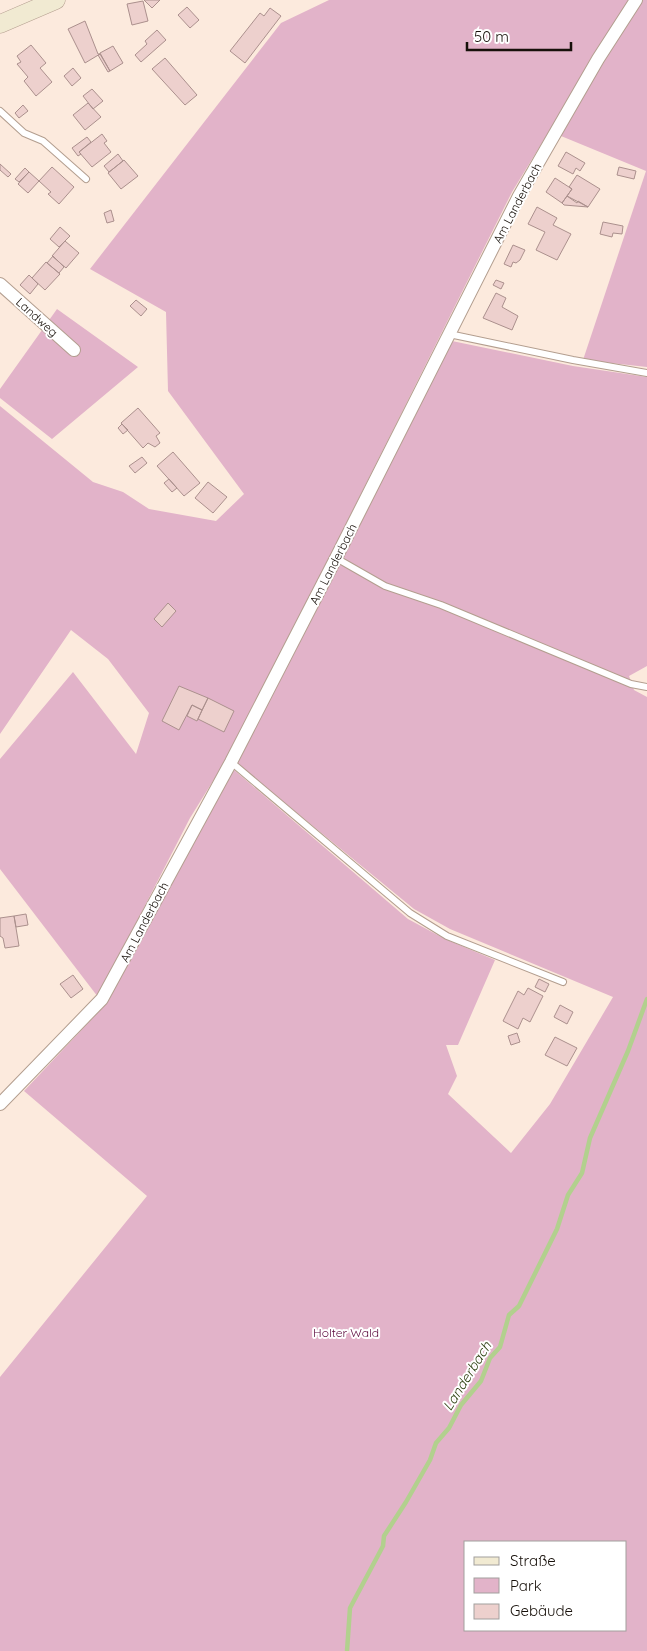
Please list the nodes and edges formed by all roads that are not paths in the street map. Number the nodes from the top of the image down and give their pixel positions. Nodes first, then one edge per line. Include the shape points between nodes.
1 (56, 0) edge
2 (636, 0) edge
3 (0, 24) edge
4 (0, 112) edge
5 (86, 179) dead end
6 (0, 284) edge
7 (450, 334) junction
8 (74, 350) dead end
9 (647, 372) edge
10 (336, 558) junction
11 (647, 687) edge
12 (230, 762) junction
13 (563, 982) dead end
14 (0, 1104) edge

1 - 3 main road
2 - 7 street, Am Landerbach via 519,196
4 - 5 lane via 24,133 42,141
6 - 8 street, Landweg
7 - 9 lane
7 - 10 street, Am Landerbach
10 - 11 lane via 385,586 441,605 631,684
10 - 12 street, Am Landerbach
12 - 13 lane via 410,913 447,936
12 - 14 street, Am Landerbach via 102,999

